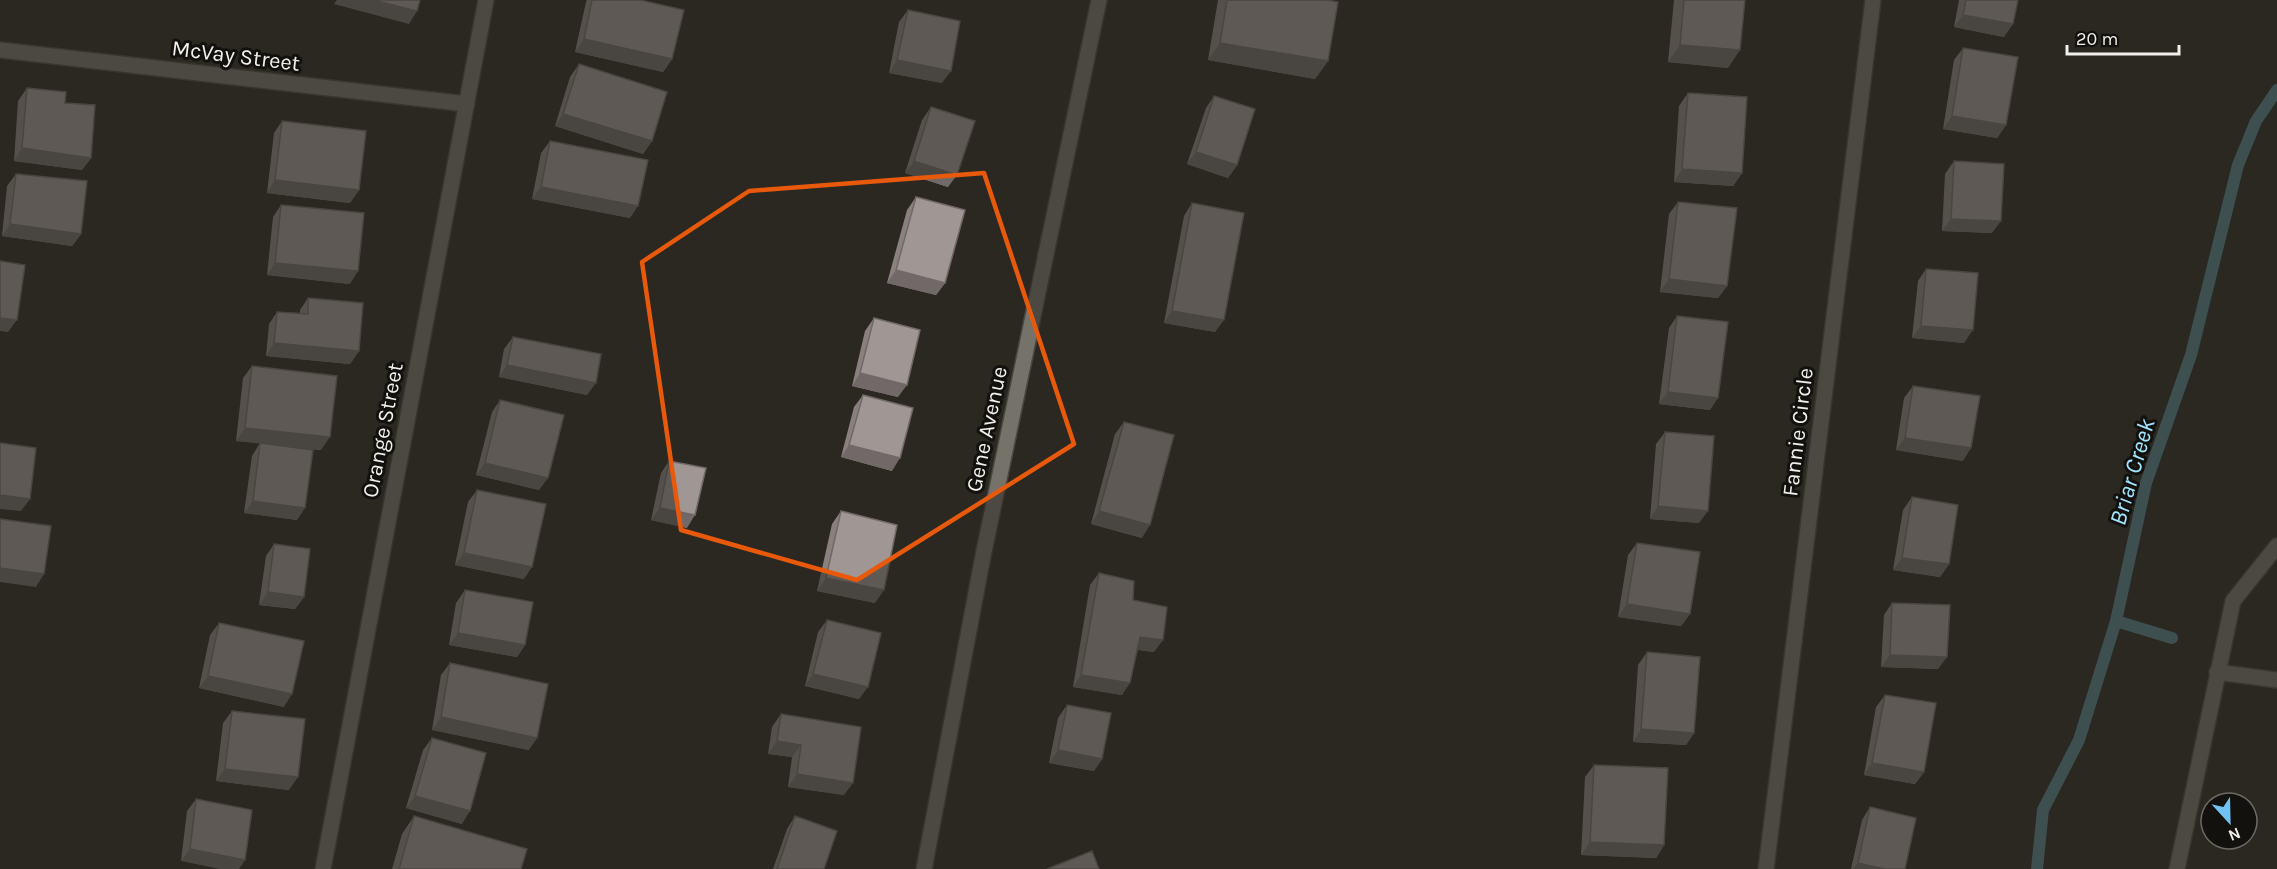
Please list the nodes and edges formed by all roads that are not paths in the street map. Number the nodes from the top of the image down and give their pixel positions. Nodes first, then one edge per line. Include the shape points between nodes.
1 (486, 0) edge
2 (1099, 0) edge
3 (1873, 0) edge
4 (0, 51) edge
5 (467, 104) junction
6 (2277, 546) edge
7 (2217, 672) junction
8 (2277, 680) edge
9 (322, 869) edge
10 (924, 869) edge
11 (1766, 869) edge
12 (2177, 869) edge

1 - 5 street, Orange Street
2 - 10 street, Gene Avenue via 983,556
3 - 11 street, Fannie Circle
4 - 5 street, McVay Street
5 - 9 street, Orange Street
6 - 7 street via 2233,601
7 - 8 street
7 - 12 street

